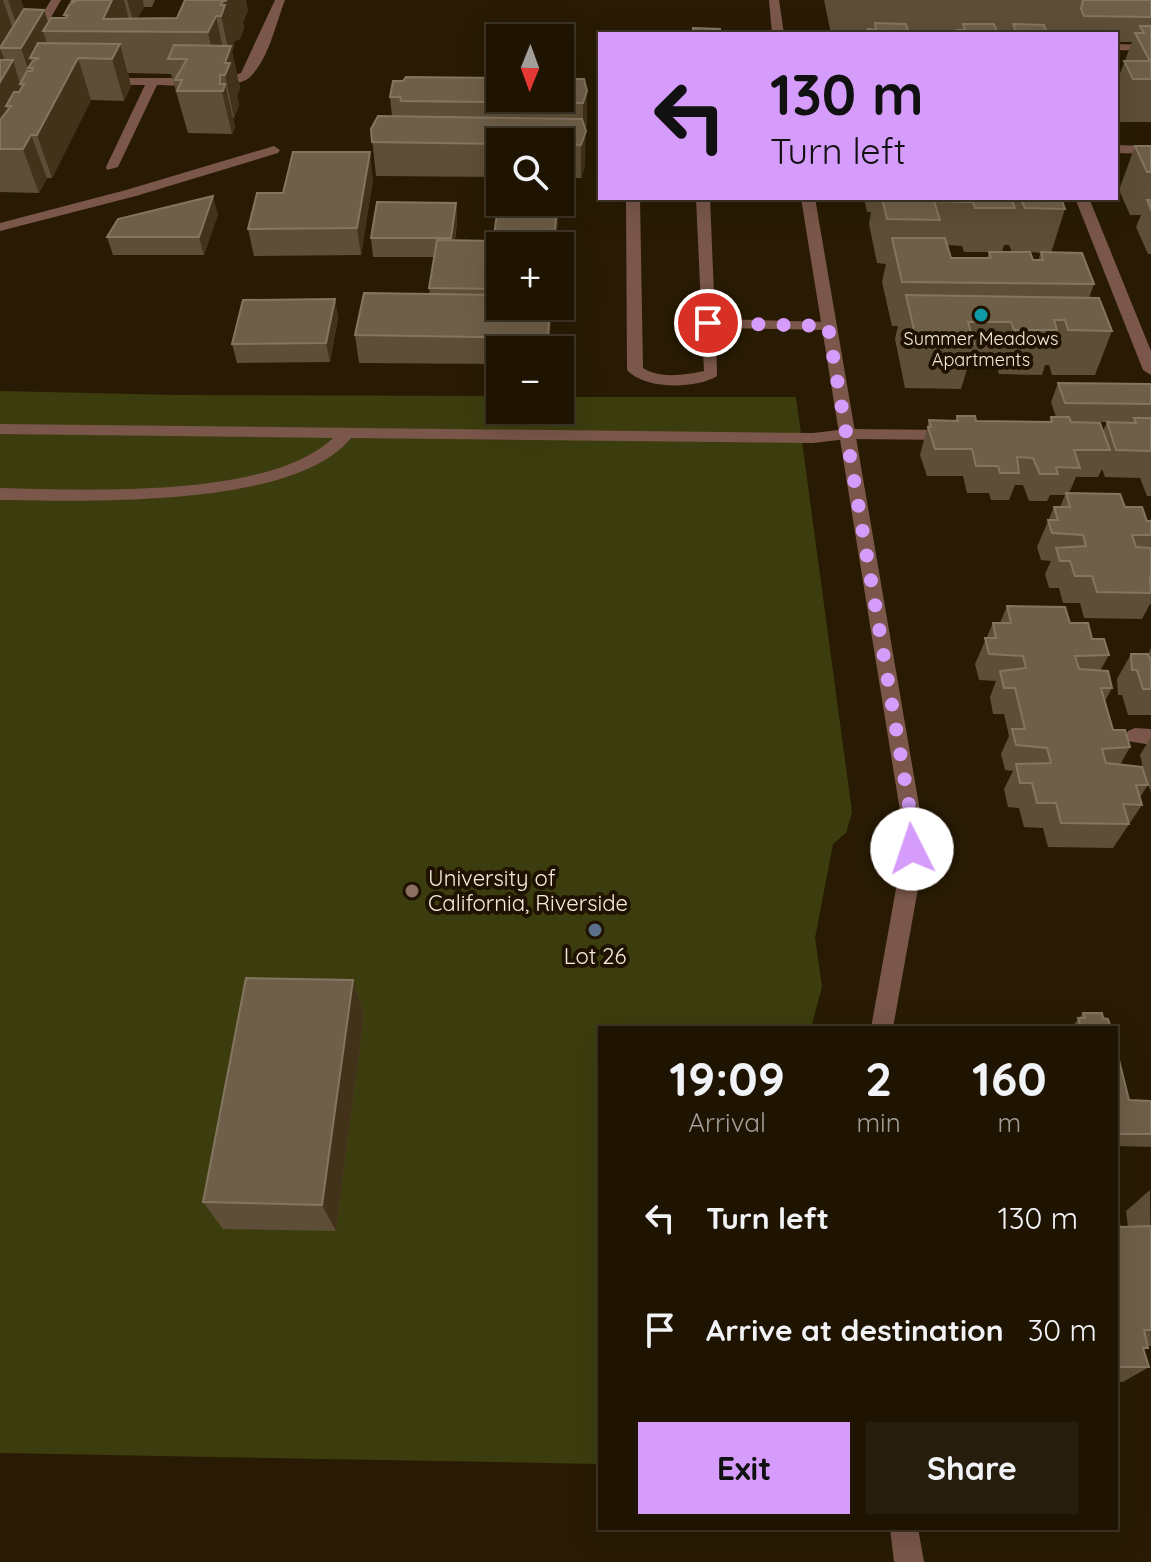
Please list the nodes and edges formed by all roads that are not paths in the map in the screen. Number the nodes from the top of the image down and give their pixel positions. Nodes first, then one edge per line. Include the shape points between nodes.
1 (56, 0) edge
2 (280, 0) edge
3 (774, 0) edge
4 (778, 32) edge
5 (1118, 47) edge
6 (1151, 48) edge
7 (24, 54) edge
8 (83, 81) edge
9 (153, 81) junction
10 (1118, 149) edge
11 (274, 150) dead end
12 (1151, 150) edge
13 (112, 167) dead end
14 (633, 200) edge
15 (703, 200) edge
16 (808, 200) edge
17 (1083, 200) edge
18 (0, 227) edge
19 (708, 323) junction
20 (828, 326) junction
21 (1151, 370) edge
22 (0, 429) edge
23 (346, 433) junction
24 (847, 434) junction
25 (975, 435) edge
26 (0, 494) edge
27 (882, 1026) edge
28 (904, 1530) edge
29 (909, 1562) edge

1 - 7 street
2 - 9 street via 246,75 229,82
3 - 4 street
5 - 6 street
8 - 9 street
9 - 13 street
10 - 12 street
11 - 18 street
14 - 19 street via 635,370 649,378 712,373
15 - 19 street
16 - 20 street
17 - 21 street
19 - 20 street
20 - 24 street
22 - 23 street
23 - 24 street via 813,438
23 - 26 street via 335,449 314,462 208,491 152,496
24 - 25 street
24 - 27 street via 912,823 910,872
28 - 29 street

